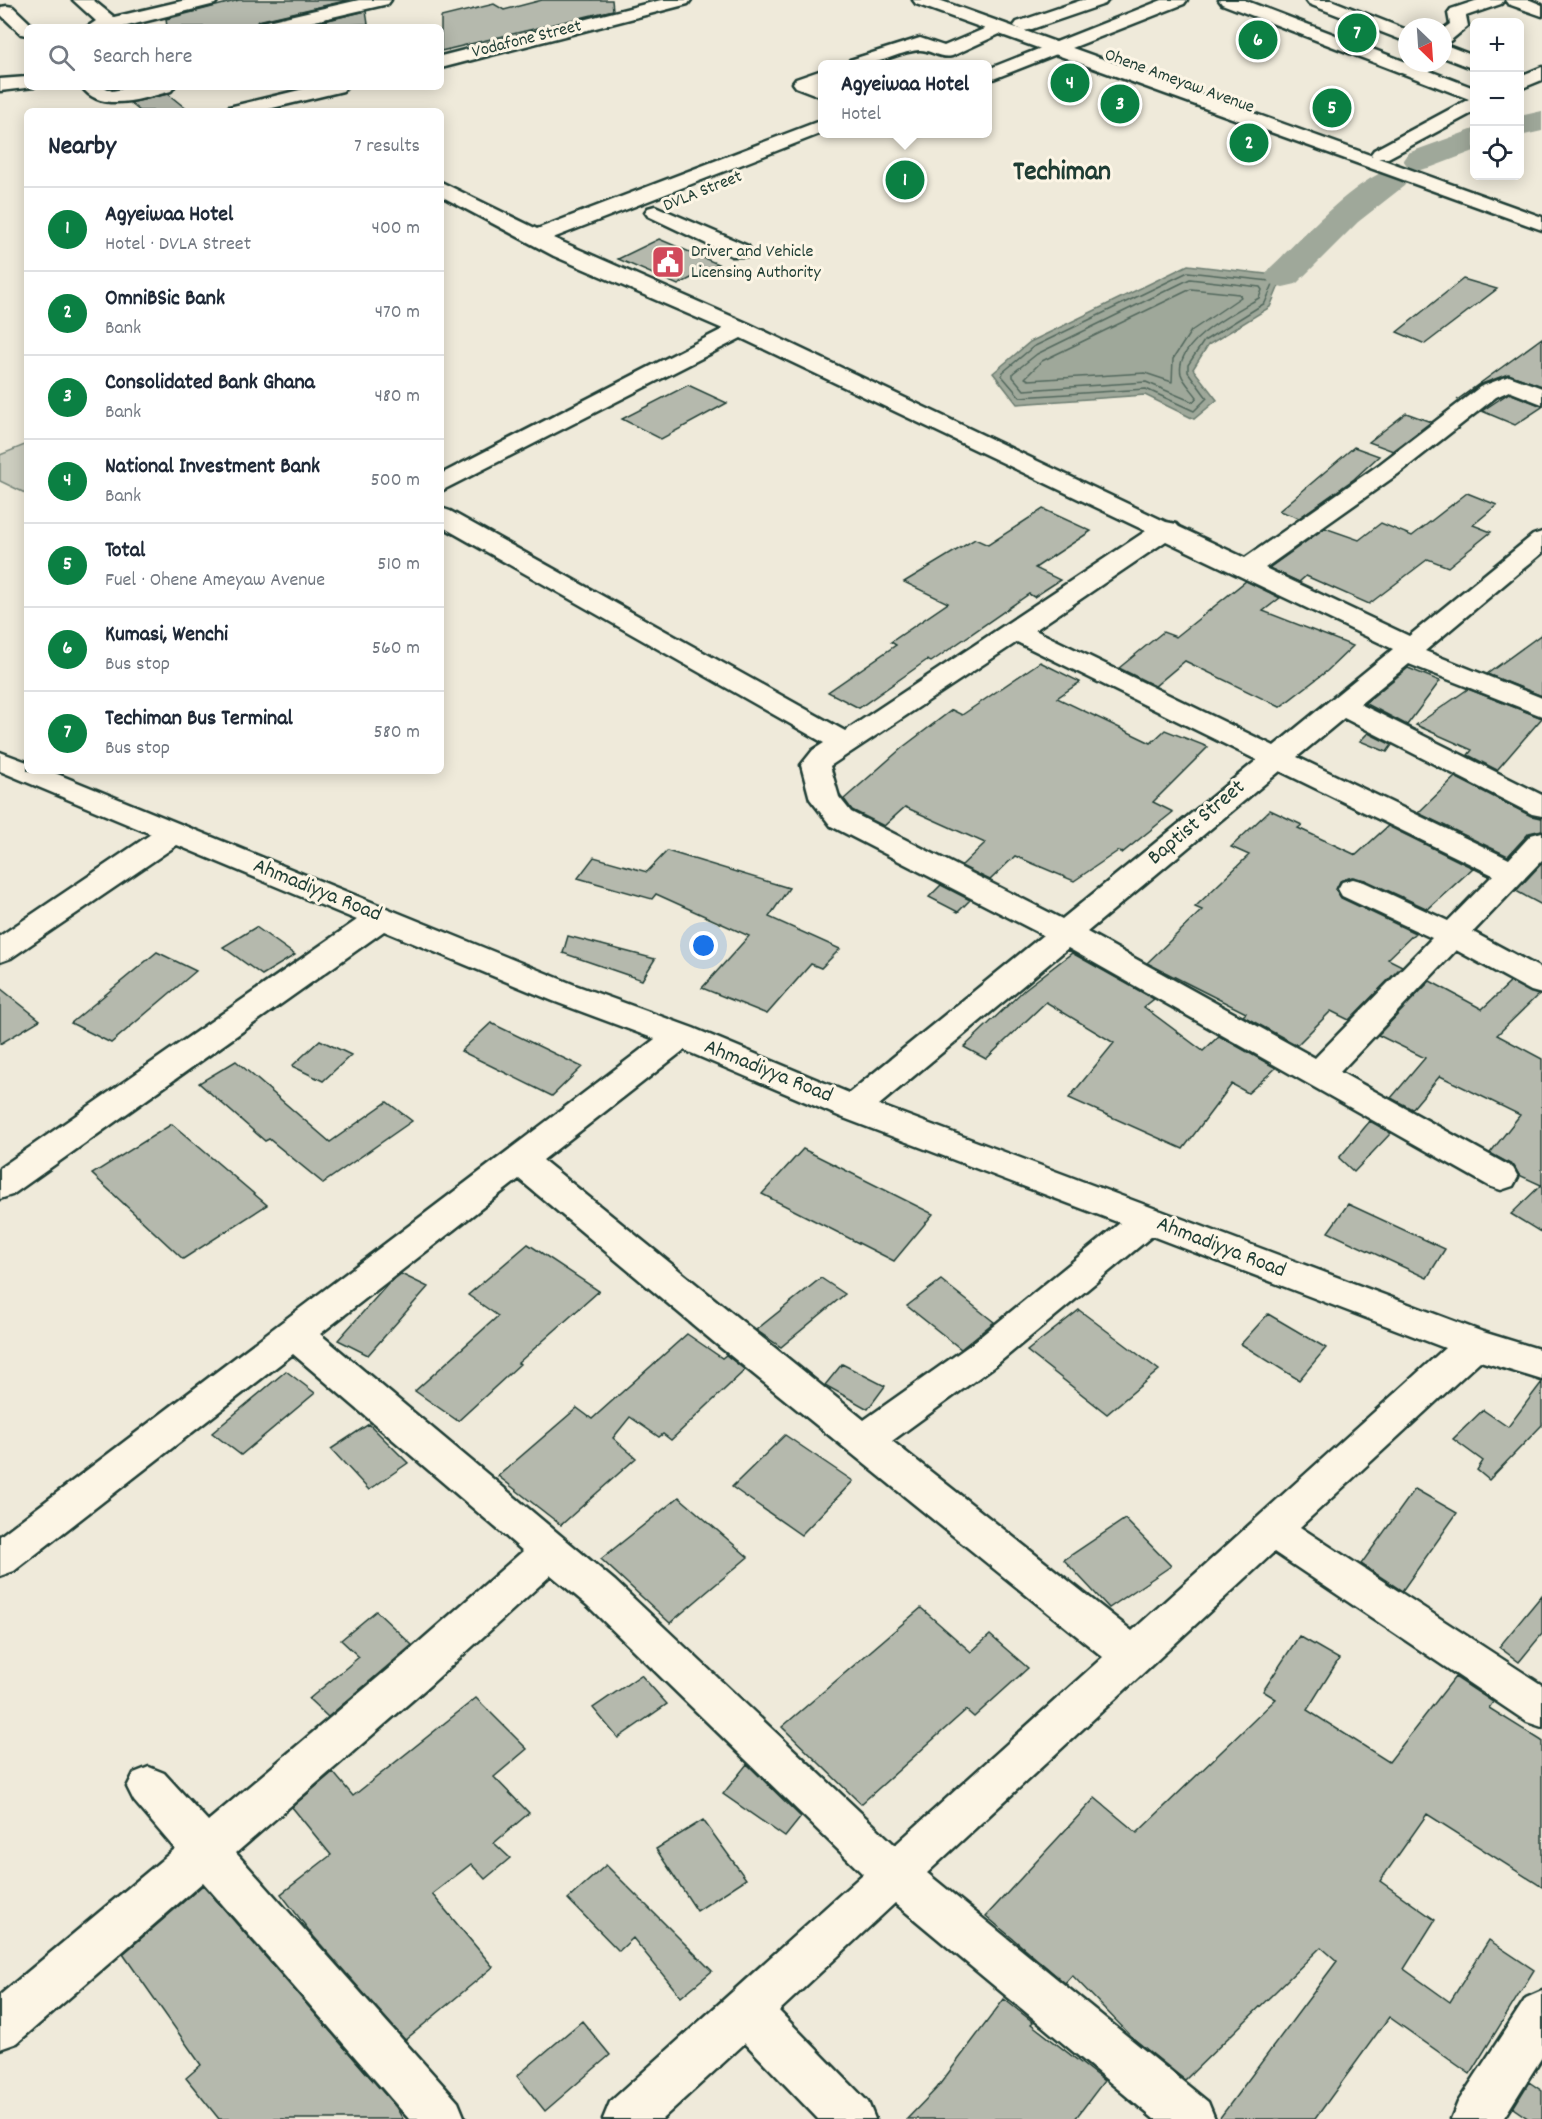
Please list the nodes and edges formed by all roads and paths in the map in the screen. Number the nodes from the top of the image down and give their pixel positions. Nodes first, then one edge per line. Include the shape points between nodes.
1 (82, 0) edge
2 (209, 0) edge
3 (382, 0) edge
4 (682, 0) edge
5 (922, 0) edge
6 (951, 0) edge
7 (1099, 0) edge
8 (1178, 0) edge
9 (1228, 0) edge
10 (1315, 0) edge
11 (1495, 0) edge
12 (1515, 0) edge
13 (344, 10) edge
14 (7, 11) dead end
15 (1542, 11) edge
16 (105, 24) edge
17 (115, 24) edge
18 (284, 24) edge
19 (1023, 26) junction
20 (24, 27) edge
21 (999, 28) junction
22 (1452, 31) edge
23 (1398, 32) edge
24 (1060, 45) junction
25 (1452, 54) edge
26 (870, 60) edge
27 (444, 61) edge
28 (1470, 61) edge
29 (992, 73) edge
30 (1542, 73) edge
31 (818, 77) edge
32 (1524, 81) edge
33 (24, 83) edge
34 (0, 85) edge
35 (818, 89) edge
36 (96, 90) edge
37 (148, 90) edge
38 (324, 90) edge
39 (1470, 93) edge
40 (1470, 106) edge
41 (248, 108) edge
42 (818, 136) edge
43 (818, 137) edge
44 (1318, 137) junction
45 (1381, 154) junction
46 (1441, 181) junction
47 (444, 190) edge
48 (655, 212) junction
49 (1536, 216) edge
50 (634, 221) dead end
51 (536, 237) junction
52 (593, 238) dead end
53 (562, 251) junction
54 (740, 251) dead end
55 (741, 329) junction
56 (1542, 397) edge
57 (444, 482) edge
58 (444, 518) edge
59 (1167, 529) junction
60 (1540, 543) edge
61 (1248, 568) junction
62 (1016, 631) junction
63 (1407, 649) junction
64 (1340, 705) junction
65 (1542, 708) edge
66 (844, 743) junction
67 (1276, 758) junction
68 (33, 774) edge
69 (1542, 807) edge
70 (175, 832) junction
71 (1542, 842) edge
72 (1510, 872) junction
73 (1353, 889) dead end
74 (382, 917) junction
75 (1066, 932) junction
76 (1453, 935) junction
77 (0, 951) edge
78 (1542, 982) edge
79 (681, 1036) junction
80 (1317, 1076) junction
81 (853, 1108) junction
82 (520, 1160) junction
83 (1501, 1177) dead end
84 (0, 1186) edge
85 (1148, 1220) junction
86 (295, 1334) junction
87 (1474, 1344) junction
88 (1542, 1365) edge
89 (863, 1441) junction
90 (1272, 1530) junction
91 (551, 1550) junction
92 (0, 1558) edge
93 (1134, 1657) junction
94 (1542, 1708) edge
95 (149, 1787) dead end
96 (204, 1850) junction
97 (894, 1874) junction
98 (746, 2010) junction
99 (1542, 2014) edge
100 (0, 2026) edge
101 (441, 2119) edge
102 (627, 2119) edge
103 (851, 2119) edge
104 (1191, 2119) edge
105 (1475, 2119) edge

1 - 16 main road
2 - 17 main road
3 - 13 main road
4 - 27 main road, Vodafone Street
5 - 21 main road, Ohene Ameyaw Avenue
6 - 19 main road, Ohene Ameyaw Avenue
7 - 19 main road
8 - 24 main road
9 - 39 main road
10 - 23 main road
11 - 22 main road via 1457,13 1459,26
12 - 15 main road
13 - 18 main road
14 - 20 main road
19 - 24 main road, Ohene Ameyaw Avenue
21 - 24 main road, Ohene Ameyaw Avenue
21 - 26 main road via 945,52 920,44
24 - 29 main road
24 - 44 main road, Ohene Ameyaw Avenue
25 - 28 main road
30 - 32 main road
31 - 35 main road via 803,83
33 - 34 main road
36 - 37 main road via 112,97
38 - 41 main road
40 - 45 main road
42 - 51 main road
43 - 48 main road, DVLA Street
44 - 45 main road, Ohene Ameyaw Avenue
44 - 46 main road, Ohene Ameyaw Avenue
45 - 46 main road, Ohene Ameyaw Avenue
46 - 49 main road, Ohene Ameyaw Avenue
47 - 51 main road
48 - 50 main road, DVLA Street
48 - 54 main road
51 - 53 main road
52 - 53 main road
53 - 55 main road
55 - 57 main road
55 - 59 main road
56 - 61 main road via 1509,383 1488,392 1389,469
58 - 66 main road
59 - 61 main road
59 - 62 main road
60 - 63 main road, Baptist Street
61 - 63 main road
62 - 66 main road
62 - 67 main road
63 - 64 main road, Baptist Street
63 - 65 main road
64 - 67 main road, Baptist Street
64 - 69 main road
66 - 75 main road via 815,765 825,799 841,819
67 - 72 main road
67 - 75 main road, Baptist Street
68 - 70 main road, Ahmadiyya Road
70 - 74 main road, Ahmadiyya Road
70 - 77 main road
71 - 72 main road
72 - 76 main road
73 - 76 main road
74 - 79 main road, Ahmadiyya Road via 564,993
74 - 84 main road
75 - 80 main road
75 - 81 main road, Baptist Street
76 - 78 main road
76 - 80 main road
79 - 81 main road, Ahmadiyya Road
79 - 82 main road
80 - 83 main road
81 - 85 main road, Ahmadiyya Road
82 - 86 main road
82 - 89 main road
85 - 87 main road, Ahmadiyya Road
85 - 89 main road via 983,1355
86 - 91 main road
86 - 92 main road
87 - 88 main road, Ahmadiyya Road
87 - 90 main road
89 - 93 main road
90 - 93 main road
90 - 94 main road
91 - 96 main road via 439,1653
91 - 97 main road via 601,1593
93 - 97 main road
95 - 96 main road
96 - 100 main road
96 - 101 main road
97 - 98 main road
97 - 104 main road
98 - 102 main road
98 - 103 main road
99 - 105 main road

